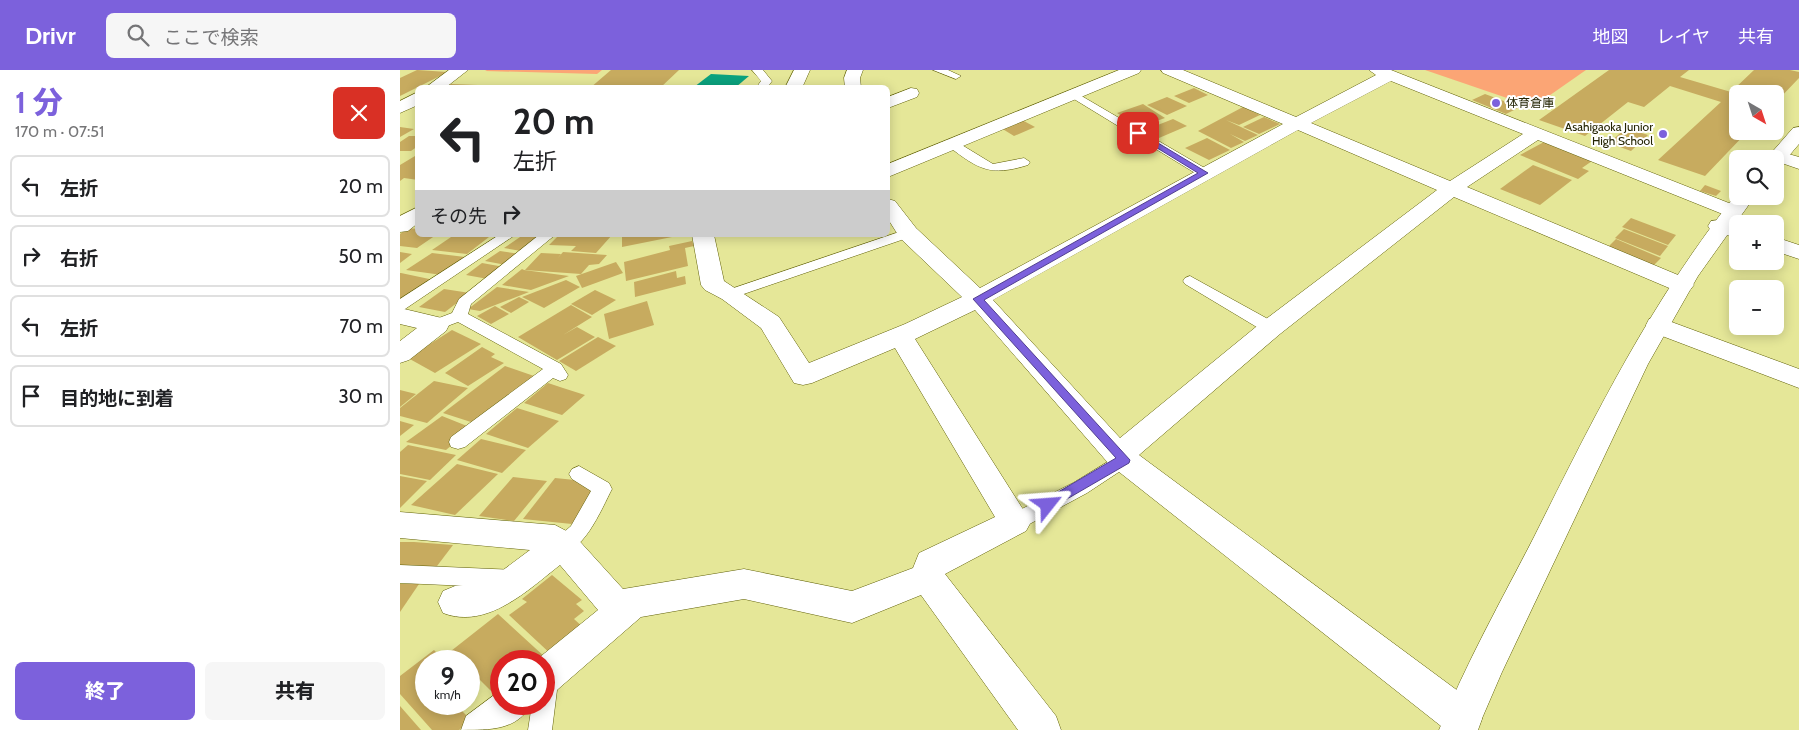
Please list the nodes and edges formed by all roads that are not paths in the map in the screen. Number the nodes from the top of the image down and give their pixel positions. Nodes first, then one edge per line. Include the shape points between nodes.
1 (460, 70) edge
2 (757, 70) edge
3 (802, 70) edge
4 (855, 70) edge
5 (938, 70) edge
6 (1133, 70) edge
7 (1169, 70) edge
8 (1384, 73) edge
9 (956, 76) dead end
10 (438, 85) edge
11 (763, 85) edge
12 (794, 85) edge
13 (853, 85) edge
14 (911, 93) dead end
15 (1073, 94) junction
16 (415, 99) edge
17 (890, 102) edge
18 (400, 108) edge
19 (400, 117) edge
20 (415, 118) edge
21 (1294, 123) junction
22 (1799, 132) edge
23 (1537, 133) junction
24 (952, 143) junction
25 (1784, 150) edge
26 (1784, 160) edge
27 (1024, 162) dead end
28 (1799, 163) edge
29 (890, 170) edge
30 (1204, 173) junction
31 (1451, 189) junction
32 (890, 209) edge
33 (415, 215) edge
34 (1731, 215) edge
35 (1729, 221) edge
36 (400, 226) edge
37 (908, 233) junction
38 (505, 237) edge
39 (545, 237) edge
40 (703, 237) edge
41 (1784, 247) edge
42 (1799, 252) edge
43 (1190, 281) dead end
44 (1682, 285) junction
45 (730, 294) junction
46 (978, 299) junction
47 (400, 306) edge
48 (400, 316) edge
49 (448, 321) junction
50 (1658, 325) junction
51 (1272, 328) junction
52 (900, 336) junction
53 (400, 354) edge
54 (1799, 379) edge
55 (458, 442) dead end
56 (1122, 458) junction
57 (579, 474) dead end
58 (1014, 522) junction
59 (400, 525) edge
60 (563, 544) junction
61 (400, 574) edge
62 (928, 577) junction
63 (517, 579) junction
64 (454, 602) dead end
65 (634, 602) junction
66 (555, 680) edge
67 (498, 715) edge
68 (542, 715) edge
69 (1460, 725) edge
70 (480, 730) edge
71 (540, 730) edge
72 (1042, 730) edge

1 - 10 street
2 - 11 lane via 767,81
3 - 12 street
4 - 13 street
5 - 9 lane
6 - 15 street
7 - 21 street
8 - 21 street
8 - 23 street
14 - 17 street
15 - 24 street
15 - 30 lane
16 - 18 street
19 - 20 street
21 - 30 street
21 - 31 street
22 - 25 street
23 - 31 street
23 - 34 street
24 - 27 lane via 986,168 1004,169
24 - 29 street
26 - 28 street
30 - 46 street
31 - 44 street
31 - 51 street
32 - 37 street
33 - 36 street
35 - 44 street
37 - 45 lane
37 - 46 street
38 - 47 lane
39 - 49 lane via 464,302
40 - 45 street via 713,285
41 - 42 street
43 - 51 lane
44 - 50 street
45 - 52 street via 770,322 803,376
46 - 52 street
46 - 56 street
48 - 49 street
49 - 53 street
49 - 55 lane via 557,371
50 - 54 street
50 - 69 street via 1598,436
51 - 56 street
52 - 58 street
56 - 58 lane via 1080,488
56 - 69 street
57 - 60 lane via 602,489 578,532
58 - 62 street via 931,563
59 - 60 street via 555,539
60 - 63 street
60 - 65 street via 616,606
61 - 63 lane
62 - 65 street via 852,608 744,584
62 - 72 street
63 - 64 street via 494,596
65 - 66 street
67 - 70 street
68 - 71 lane

